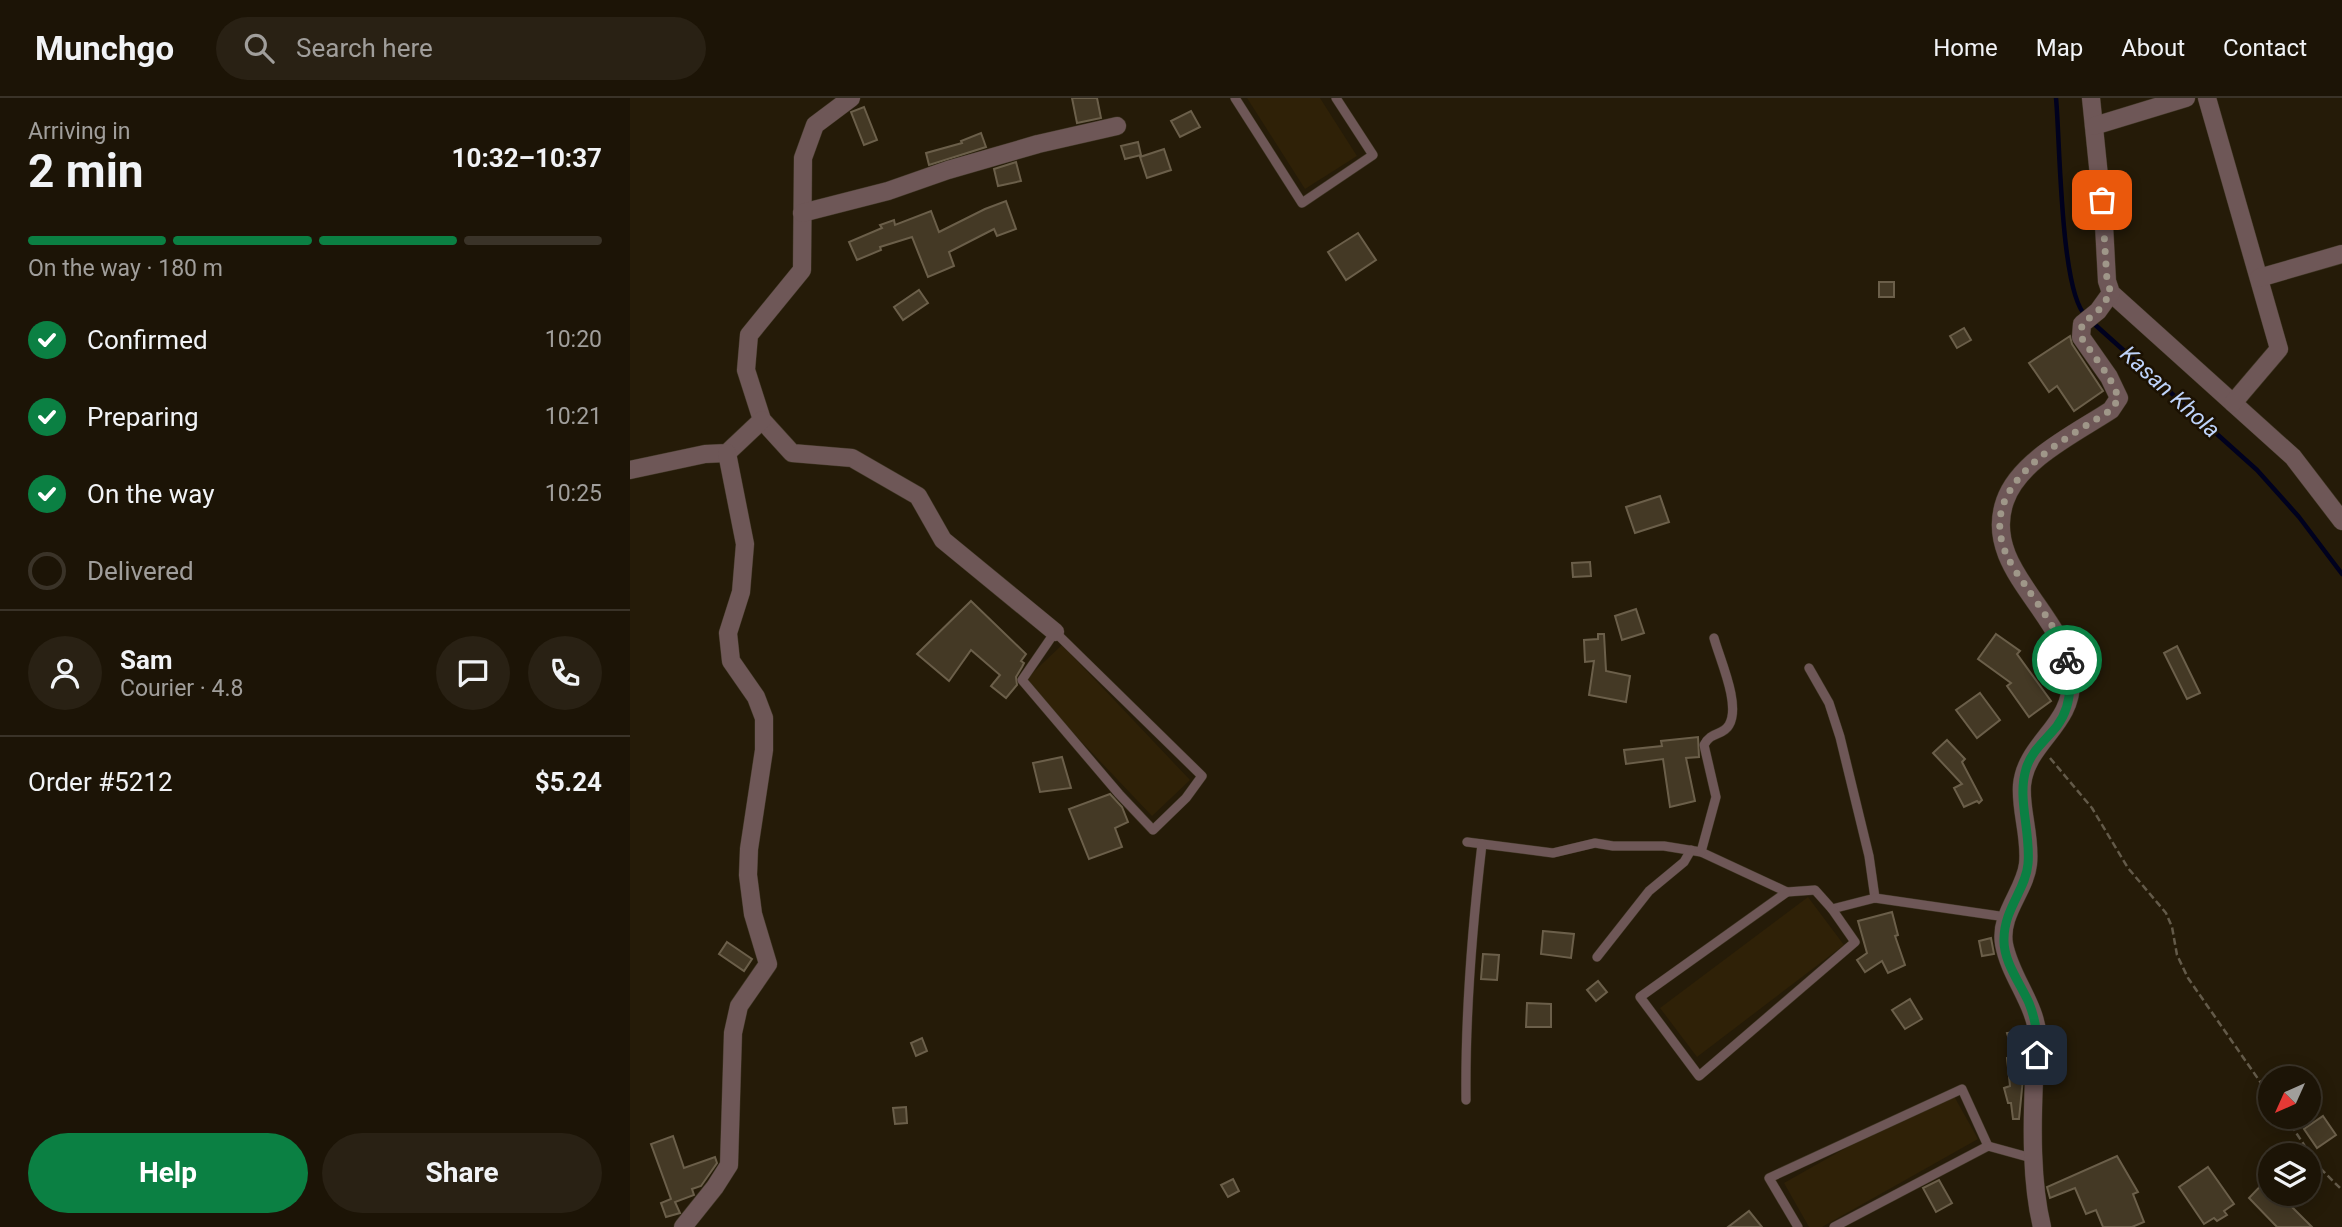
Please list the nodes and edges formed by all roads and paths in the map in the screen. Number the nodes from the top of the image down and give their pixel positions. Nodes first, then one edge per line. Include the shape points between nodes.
1 (851, 98) edge
2 (1235, 98) edge
3 (1336, 98) edge
4 (2091, 98) edge
5 (2186, 98) edge
6 (2207, 98) edge
7 (1116, 126) dead end
8 (2094, 126) junction
9 (802, 213) junction
10 (2342, 254) edge
11 (2259, 278) junction
12 (2111, 293) junction
13 (2233, 403) junction
14 (762, 420) junction
15 (727, 453) junction
16 (630, 470) edge
17 (2342, 521) edge
18 (1055, 632) junction
19 (1714, 638) dead end
20 (1809, 668) dead end
21 (2039, 745) junction
22 (1467, 842) dead end
23 (1482, 844) junction
24 (1696, 851) junction
25 (1787, 892) junction
26 (1875, 898) junction
27 (1832, 909) junction
28 (2006, 917) junction
29 (1597, 957) dead end
30 (2258, 1079) edge
31 (1466, 1100) dead end
32 (2294, 1129) edge
33 (1987, 1146) junction
34 (2035, 1159) junction
35 (2342, 1190) edge
36 (683, 1227) edge
37 (1798, 1227) edge
38 (1834, 1227) edge
39 (2042, 1227) edge

1 - 9 street via 815,125 803,158
2 - 3 lane via 1302,202 1373,155
4 - 8 street
5 - 8 street
6 - 11 street
7 - 9 street
8 - 12 street
9 - 14 street via 802,270 749,335 746,370
10 - 11 street
11 - 13 street via 2279,349
12 - 13 street
12 - 21 street via 2082,324 2081,337 2119,398 2111,410 2025,469 2005,500 2001,518 2001,541 2066,655 2071,678 2070,700 2058,724
13 - 17 street via 2293,457
14 - 15 street
14 - 18 street via 792,453 852,458 918,496 943,540
15 - 16 street
15 - 36 street via 745,544 740,592 727,633 731,661 756,697 764,718 748,875 753,914 768,964 739,1006 733,1033 729,1165
18 - 18 lane via 1202,776 1153,830 1022,680
19 - 24 lane via 1734,706 1727,730 1711,735 1704,745 1716,797
20 - 26 lane via 1840,737
21 - 28 street via 2026,765 2022,787 2028,867
21 - 30 path via 2092,808 2128,868 2166,913 2188,978
22 - 23 lane
23 - 24 lane via 1553,853 1595,843
23 - 31 lane via 1471,932
24 - 25 lane
24 - 29 lane via 1649,891
25 - 27 lane via 1815,890
25 - 27 lane via 1640,997 1699,1076 1855,942
26 - 27 lane
26 - 28 lane
28 - 34 street via 2003,941 2038,1037
32 - 35 path via 2318,1166
33 - 34 lane
33 - 37 lane via 1962,1089 1769,1178
33 - 38 lane
34 - 39 street

